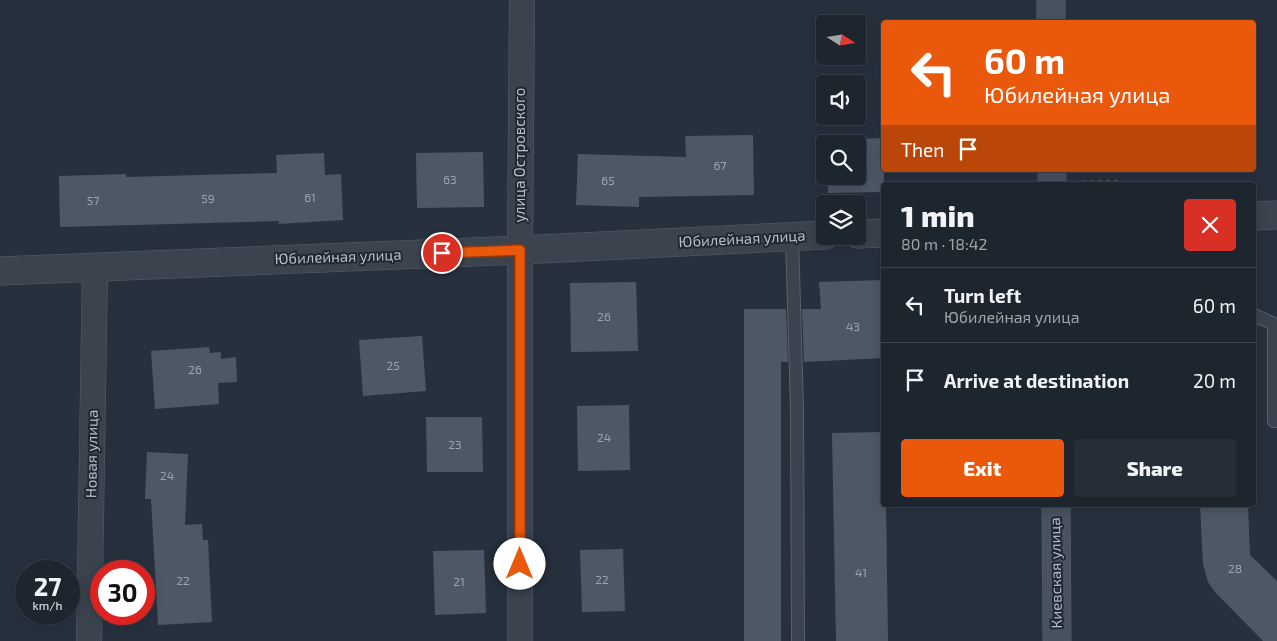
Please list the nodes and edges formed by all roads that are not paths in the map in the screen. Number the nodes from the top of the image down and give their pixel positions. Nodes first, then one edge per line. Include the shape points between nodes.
1 (522, 0) edge
2 (1051, 0) edge
3 (1051, 20) edge
4 (1277, 215) edge
5 (1256, 216) edge
6 (881, 233) edge
7 (866, 234) edge
8 (816, 236) edge
9 (792, 237) junction
10 (520, 250) junction
11 (95, 268) junction
12 (0, 271) edge
13 (1256, 316) edge
14 (1277, 421) edge
15 (1056, 507) edge
16 (89, 641) edge
17 (520, 641) edge
18 (798, 641) edge
19 (1057, 641) edge

1 - 10 street, улица Островского
2 - 3 main road
4 - 5 street
6 - 7 street
8 - 9 street, Юбилейная улица
9 - 10 street, Юбилейная улица
9 - 18 lane
10 - 11 street, Юбилейная улица
10 - 17 street, улица Островского
11 - 12 street, Юбилейная улица
11 - 16 street, Новая улица
13 - 14 lane via 1274,324 1274,421
15 - 19 main road, Киевская улица

